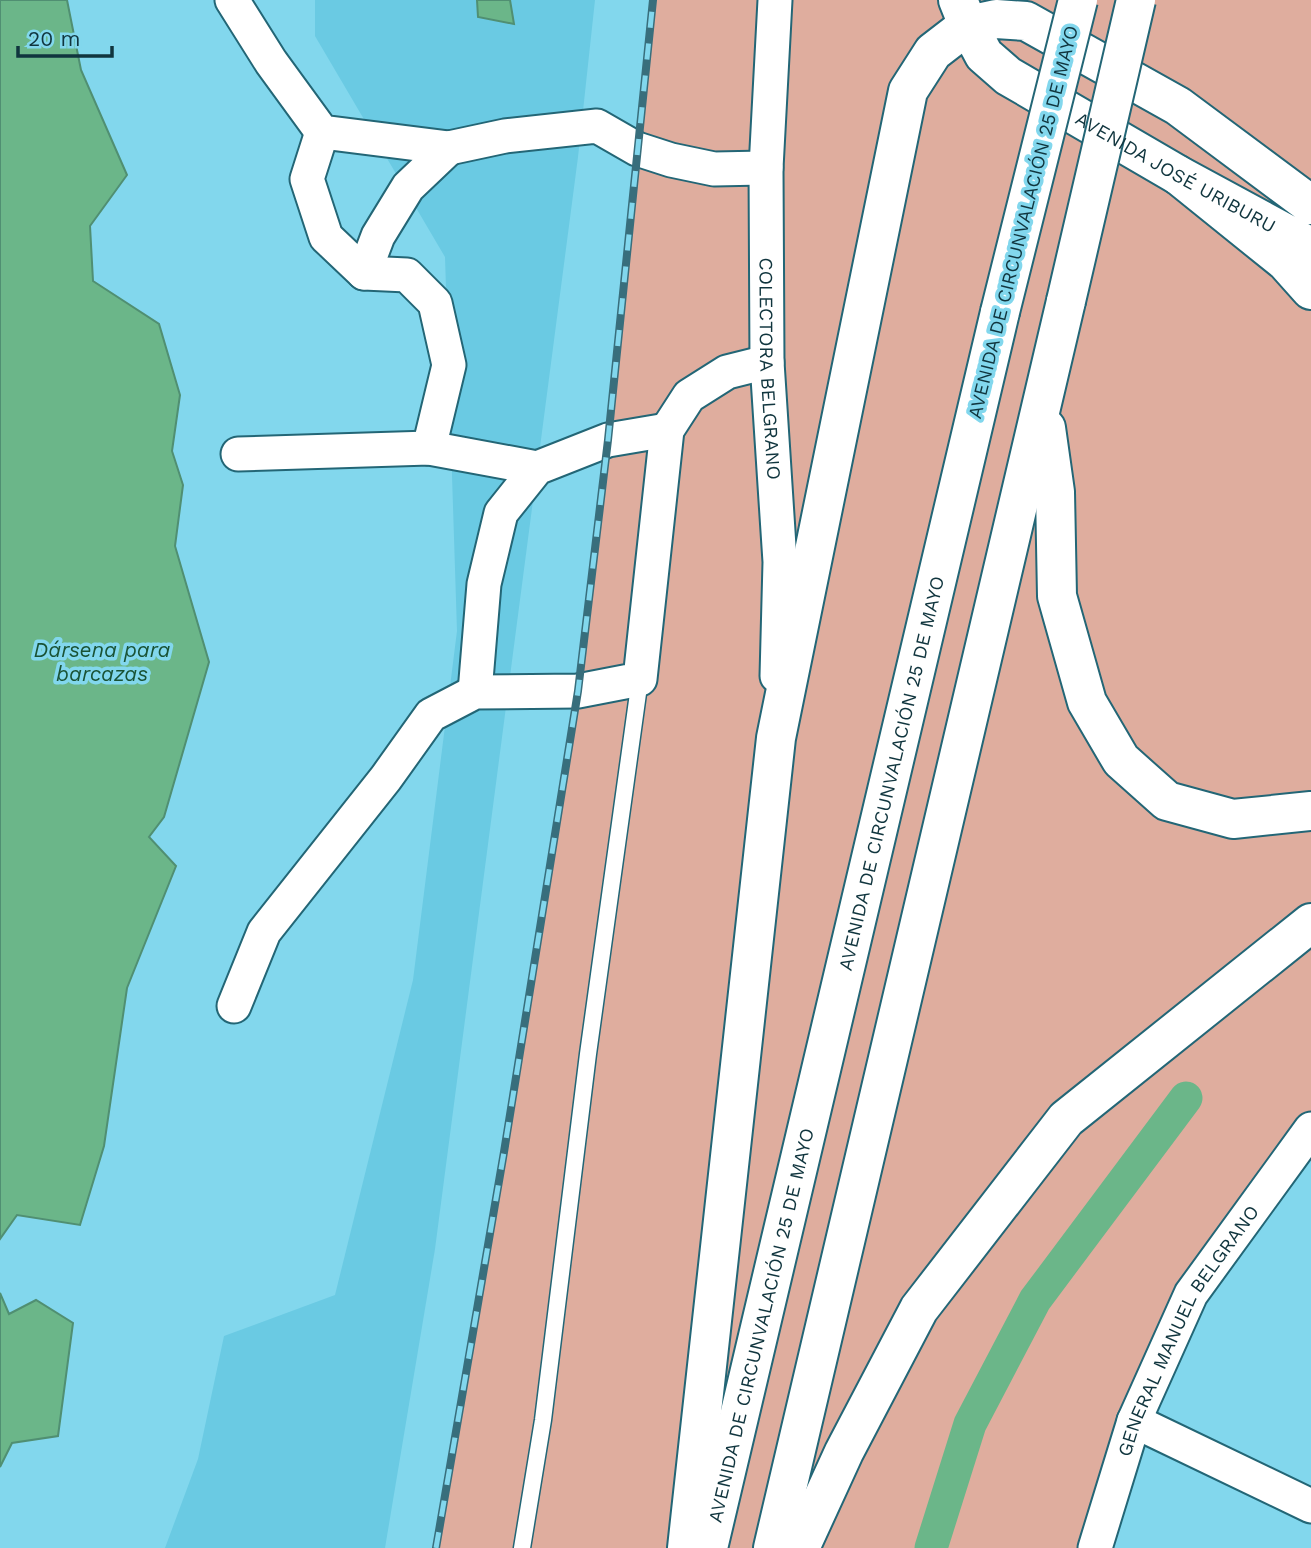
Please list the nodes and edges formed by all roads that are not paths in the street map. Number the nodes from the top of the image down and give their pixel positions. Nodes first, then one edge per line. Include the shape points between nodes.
1 (775, 0) edge
2 (1078, 0) edge
3 (1136, 0) edge
4 (247, 9) edge
5 (963, 13) edge
6 (322, 132) junction
7 (449, 148) junction
8 (766, 168) junction
9 (1178, 175) junction
10 (1311, 205) edge
11 (1311, 247) edge
12 (364, 273) junction
13 (1311, 290) edge
14 (766, 362) junction
15 (1043, 407) junction
16 (667, 430) junction
17 (429, 448) junction
18 (238, 454) dead end
19 (537, 468) junction
20 (640, 679) junction
21 (475, 692) junction
22 (776, 738) junction
23 (1311, 811) edge
24 (1311, 923) edge
25 (234, 1006) dead end
26 (1311, 1129) edge
27 (1134, 1421) junction
28 (1311, 1506) edge
29 (522, 1548) edge
30 (687, 1548) edge
31 (708, 1548) edge
32 (773, 1548) edge
33 (800, 1548) edge
34 (1096, 1548) edge

1 - 8 street, COLECTORA BELGRANO
2 - 31 main road, AVENIDA DE CIRCUNVALACIÓN 25 DE MAYO, bridge
3 - 15 main road, bridge
4 - 6 street
5 - 9 main road, AVENIDA JOSÉ URIBURU via 984,55 1008,76
5 - 10 main road, AVENIDA JOSÉ URIBURU via 1026,21 1178,106
5 - 22 main road via 908,91
6 - 7 street
6 - 12 street via 307,179 326,237
7 - 8 street via 505,136 597,126 637,149 671,160 714,169
7 - 12 street via 408,187 378,236
8 - 14 street, COLECTORA BELGRANO
9 - 11 main road, AVENIDA JOSÉ URIBURU
9 - 13 main road via 1286,262
12 - 17 street via 407,275 435,303 449,365
14 - 16 street via 727,372 689,396
14 - 22 street, COLECTORA BELGRANO via 780,562
15 - 23 main road via 1055,492 1057,596 1087,702 1121,760 1167,801 1220,816 1233,819
15 - 32 main road
16 - 19 street via 608,440
16 - 20 street
17 - 18 street
17 - 19 street
19 - 21 street via 501,513 484,584
20 - 21 street via 578,691
20 - 29 lane
21 - 25 street via 431,715 309,873 264,932
22 - 30 main road
24 - 33 main road via 1066,1119 919,1308
26 - 27 street, GENERAL MANUEL BELGRANO via 1191,1293
27 - 28 street
27 - 34 street, GENERAL MANUEL BELGRANO

